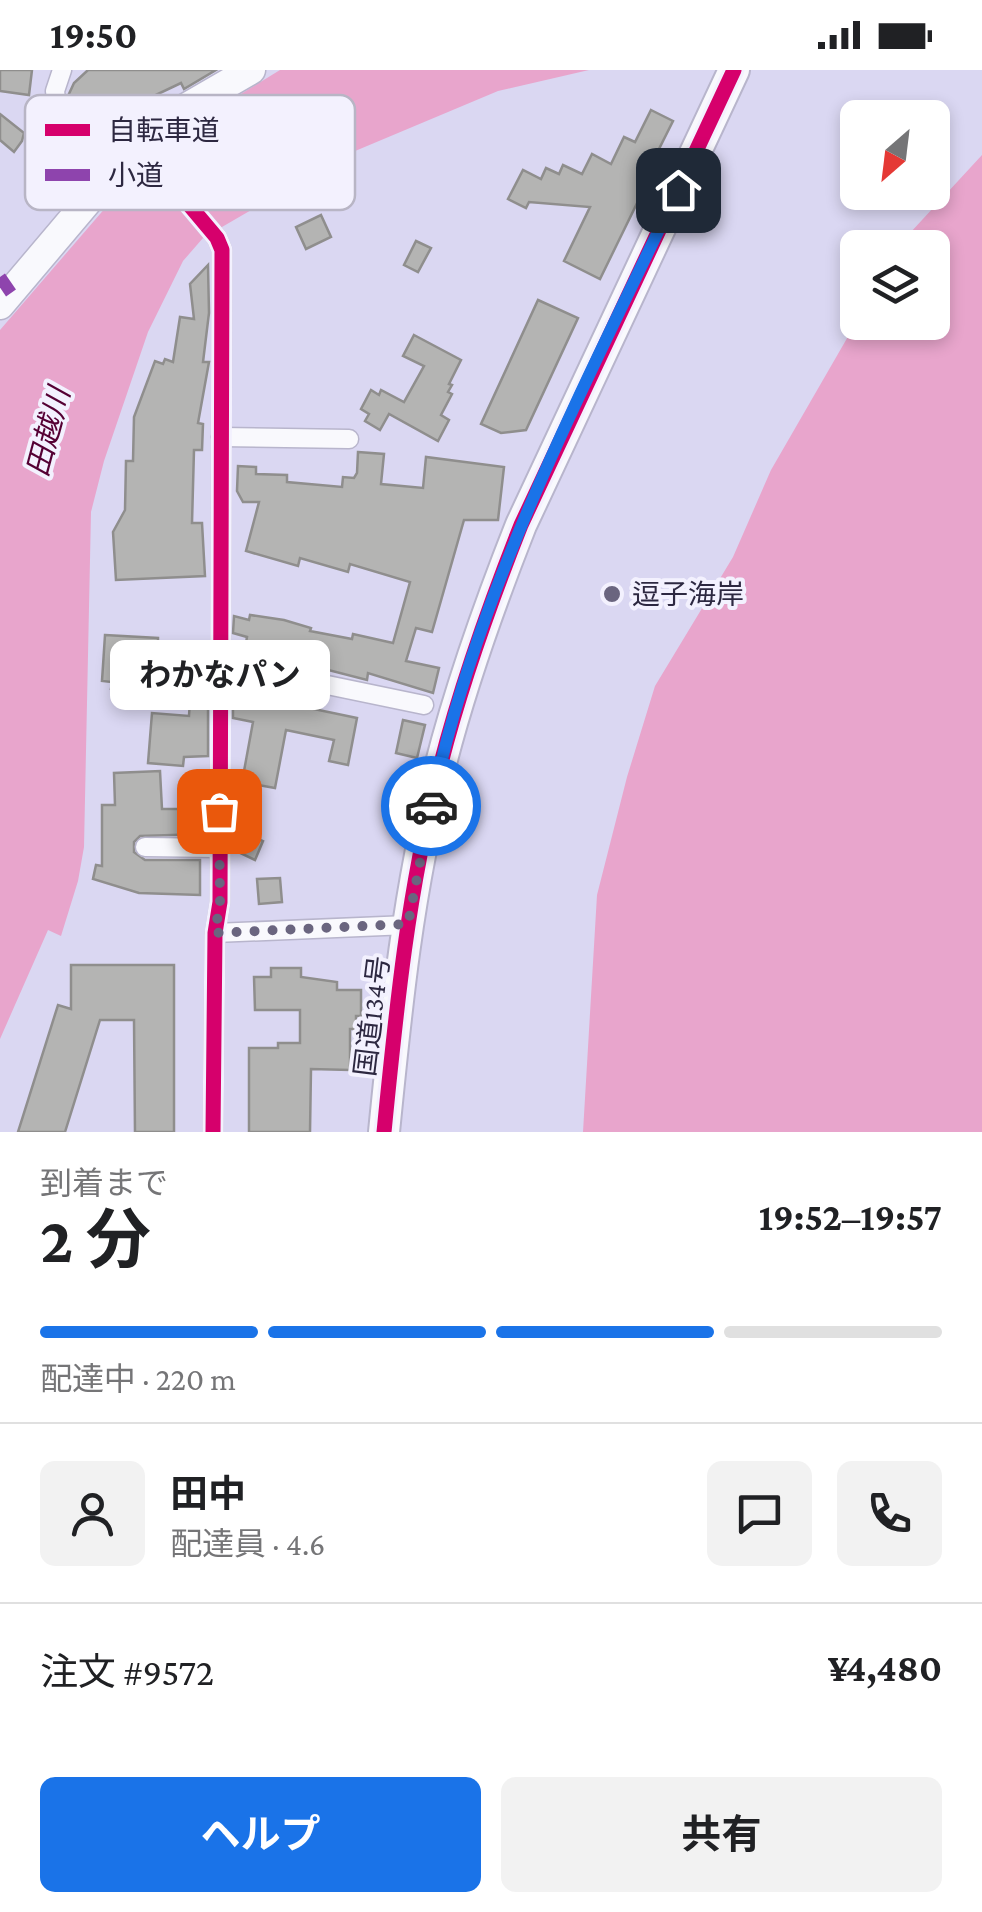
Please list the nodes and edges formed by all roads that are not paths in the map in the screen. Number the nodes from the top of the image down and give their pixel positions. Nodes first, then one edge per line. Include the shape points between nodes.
1 (62, 70) edge
2 (251, 70) edge
3 (734, 70) edge
4 (56, 95) edge
5 (208, 95) edge
6 (80, 210) edge
7 (194, 210) edge
8 (0, 305) edge
9 (221, 437) junction
10 (349, 439) dead end
11 (221, 663) junction
12 (424, 705) dead end
13 (145, 847) dead end
14 (219, 848) junction
15 (408, 924) junction
16 (215, 933) junction
17 (213, 1132) edge
18 (384, 1132) edge

1 - 4 street
2 - 5 main road
3 - 15 highway, 国道134号 via 491,600 438,774
6 - 8 main road
7 - 9 street via 222,250
9 - 10 street
9 - 11 street
11 - 12 street
11 - 14 street
13 - 14 street
14 - 16 street
15 - 16 street
15 - 18 highway, 国道134号
16 - 17 street

